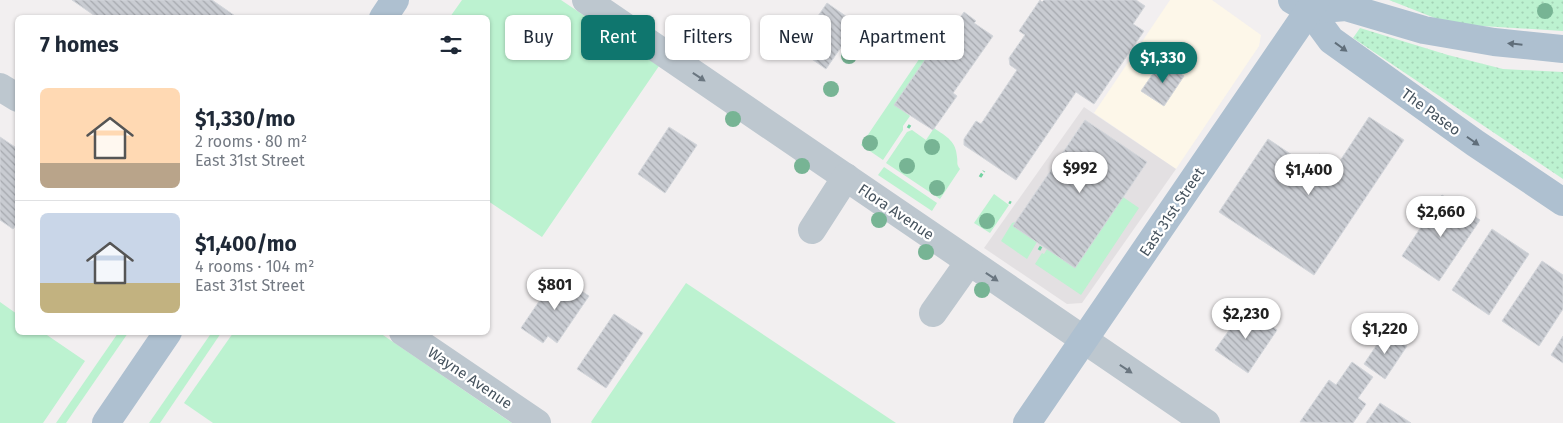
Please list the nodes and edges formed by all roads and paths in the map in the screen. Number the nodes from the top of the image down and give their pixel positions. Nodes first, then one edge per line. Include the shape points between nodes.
1 (395, 0) edge
2 (586, 0) edge
3 (1306, 3) edge
4 (385, 15) edge
5 (1563, 50) edge
6 (0, 87) edge
7 (15, 96) edge
8 (984, 171) dead end
9 (846, 177) junction
10 (980, 177) dead end
11 (1563, 202) edge
12 (812, 230) dead end
13 (1042, 245) dead end
14 (1039, 250) dead end
15 (969, 262) junction
16 (932, 313) dead end
17 (166, 335) edge
18 (407, 335) edge
19 (1084, 340) junction
20 (106, 423) edge
21 (537, 423) edge
22 (1027, 423) edge
23 (1206, 423) edge

1 - 4 main road
2 -> 9 street, Flora Avenue
5 -> 3 main road via 1424,30 1346,7
3 -> 11 main road, The Paseo via 1331,40
3 - 19 main road, East 31st Street
6 - 7 street
8 - 10 path
9 - 12 street
9 - 15 street, Flora Avenue
13 - 14 path
15 - 16 street
15 -> 19 street, Flora Avenue
17 - 20 main road
18 - 21 street, Wayne Avenue
19 - 22 main road, East 31st Street
19 -> 23 street, Flora Avenue

